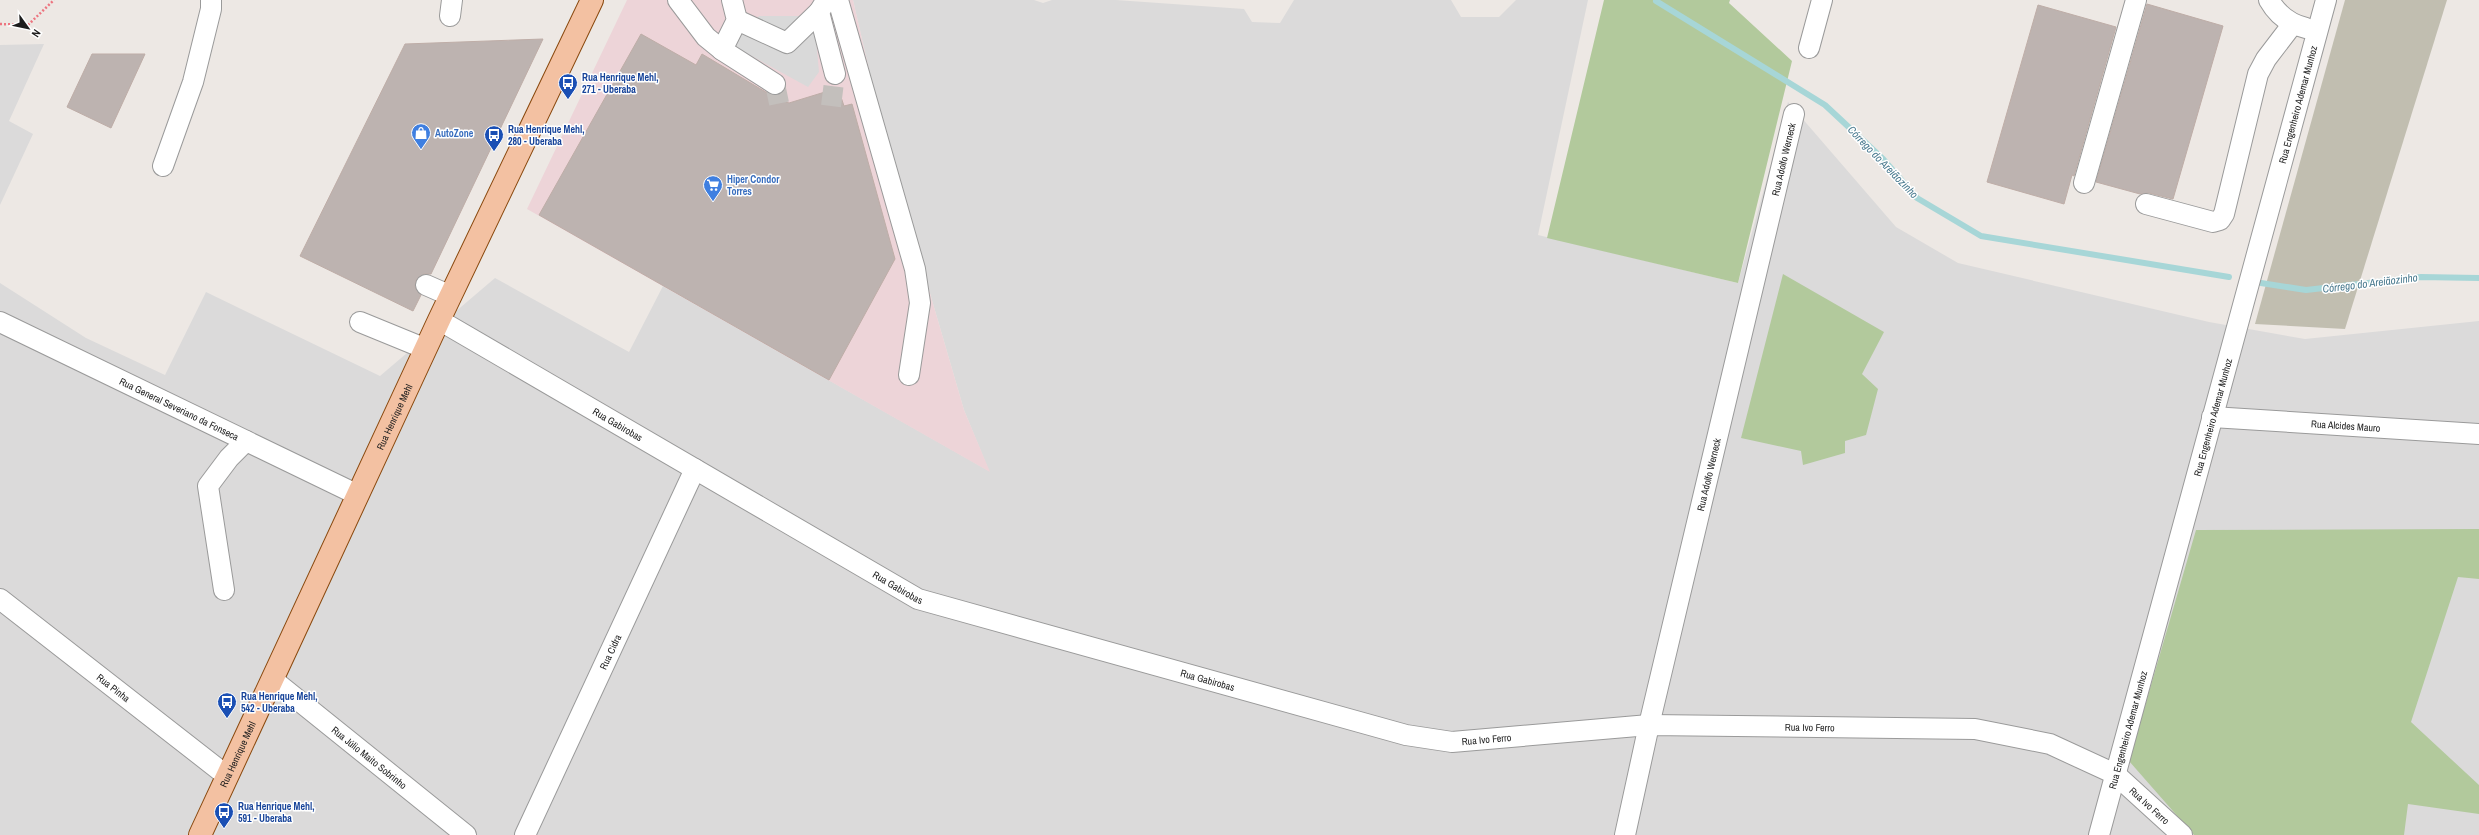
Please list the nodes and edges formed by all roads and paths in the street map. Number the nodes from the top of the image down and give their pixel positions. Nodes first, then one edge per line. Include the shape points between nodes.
1 (54, 0) edge
2 (211, 0) edge
3 (592, 0) edge
4 (678, 0) edge
5 (732, 0) edge
6 (838, 0) edge
7 (1822, 0) edge
8 (2136, 0) edge
9 (2269, 0) edge
10 (2326, 0) edge
11 (822, 6) edge
12 (737, 20) junction
13 (0, 24) edge
14 (2292, 25) junction
15 (2317, 31) junction
16 (1809, 48) dead end
17 (722, 50) junction
18 (835, 74) tunnel mouth
19 (775, 84) dead end
20 (1794, 114) dead end
21 (163, 166) dead end
22 (2084, 183) dead end
23 (2146, 204) dead end
24 (426, 285) dead end
25 (451, 296) junction
26 (439, 320) junction
27 (0, 322) edge
28 (360, 322) dead end
29 (426, 349) junction
30 (909, 375) dead end
31 (2212, 417) junction
32 (2479, 434) edge
33 (246, 441) junction
34 (695, 469) junction
35 (358, 495) junction
36 (224, 590) dead end
37 (0, 599) edge
38 (272, 679) junction
39 (1649, 725) junction
40 (1406, 735) joint
41 (2115, 774) junction
42 (227, 776) junction
43 (200, 835) edge
44 (466, 835) edge
45 (525, 835) edge
46 (1625, 835) edge
47 (2099, 835) edge
48 (2182, 835) edge

1 - 13 path via 28,25
2 - 21 street via 193,82
3 - 25 main road, Rua Henrique Mehl
4 - 17 street via 706,37
5 - 12 street
6 - 30 street via 914,269 920,303
7 - 16 street
8 - 22 street
9 - 14 street via 2273,8
10 - 15 street, Rua Engenheiro Ademar Munhoz
11 - 12 street via 787,43
11 - 18 street
12 - 17 street
14 - 15 street
14 - 23 street via 2258,74 2224,214 2220,220 2214,222
15 - 31 street, Rua Engenheiro Ademar Munhoz
17 - 19 street
20 - 39 street, Rua Adolfo Werneck
24 - 25 street
25 - 26 main road, Rua Henrique Mehl
26 - 29 main road, Rua Henrique Mehl
26 - 34 street, Rua Gabirobas
27 - 33 street, Rua General Severiano da Fonseca
28 - 29 street
29 - 35 main road, Rua Henrique Mehl
31 - 32 street, Rua Alcides Mauro
31 - 41 street, Rua Engenheiro Ademar Munhoz
33 - 35 street, Rua General Severiano da Fonseca
33 - 36 street via 208,486
34 - 40 street, Rua Gabirobas via 918,599
34 - 45 street, Rua Cidra
35 - 38 main road, Rua Henrique Mehl
37 - 42 street, Rua Pinha
38 - 42 main road, Rua Henrique Mehl
38 - 44 street, Rua Júlio Maito Sobrinho
39 - 40 street, Rua Ivo Ferro via 1452,742
39 - 41 street, Rua Ivo Ferro via 1975,729 2050,744
39 - 46 street, Rua Adolfo Werneck
41 - 47 street, Rua Engenheiro Ademar Munhoz
41 - 48 street, Rua Ivo Ferro
42 - 43 main road, Rua Henrique Mehl

